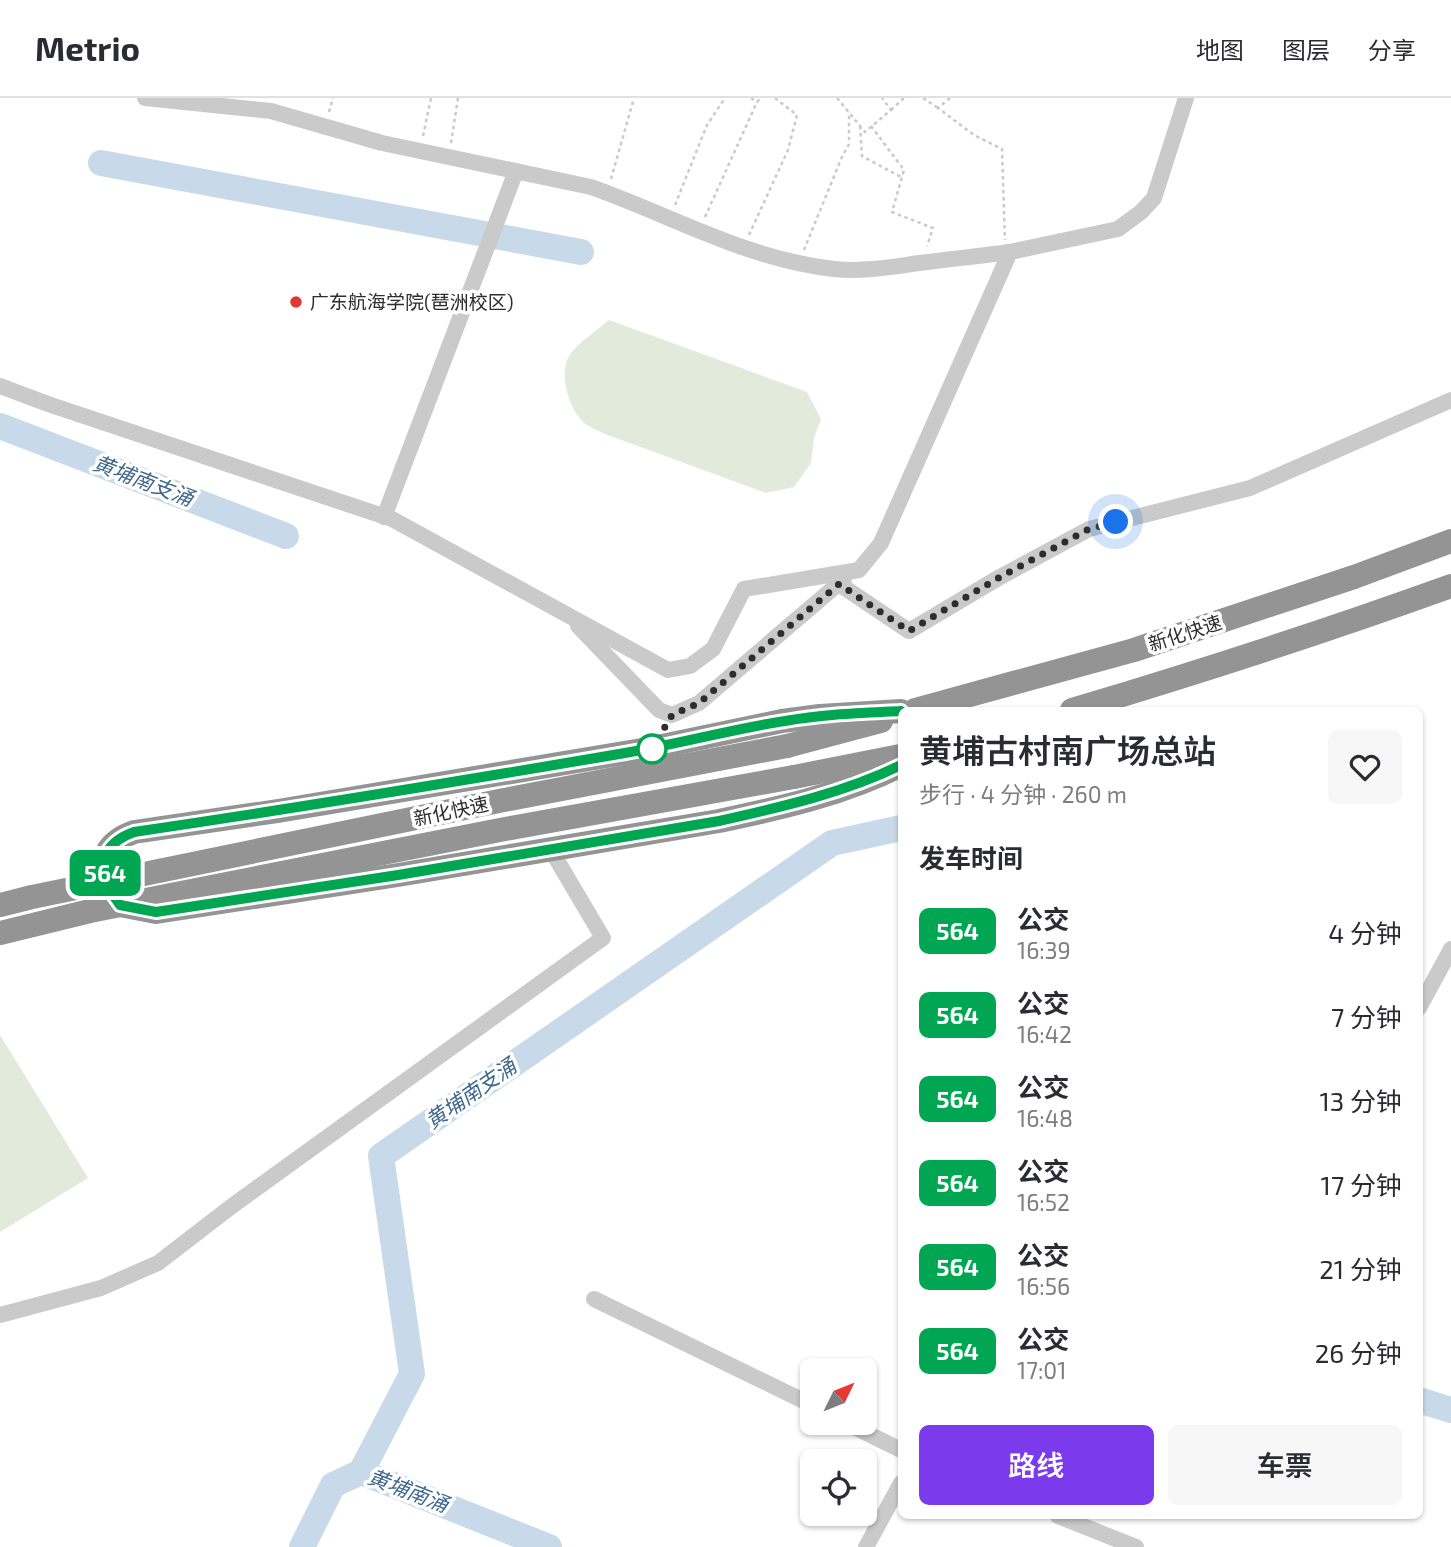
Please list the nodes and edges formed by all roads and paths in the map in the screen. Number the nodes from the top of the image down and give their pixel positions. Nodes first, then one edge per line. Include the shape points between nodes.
1 (145, 98) edge
2 (431, 98) edge
3 (458, 98) edge
4 (634, 98) edge
5 (725, 98) edge
6 (751, 98) edge
7 (761, 98) edge
8 (775, 98) edge
9 (837, 98) edge
10 (882, 98) edge
11 (904, 98) edge
12 (923, 98) edge
13 (950, 98) edge
14 (1186, 98) edge
15 (757, 102) junction
16 (938, 108) junction
17 (891, 110) junction
18 (849, 113) junction
19 (860, 126) junction
20 (871, 126) junction
21 (419, 151) junction
22 (449, 157) junction
23 (516, 172) junction
24 (902, 177) junction
25 (607, 192) junction
26 (670, 218) junction
27 (699, 231) junction
28 (743, 248) junction
29 (1007, 252) junction
30 (799, 263) junction
31 (922, 263) junction
32 (0, 386) edge
33 (1451, 400) edge
34 (384, 517) junction
35 (1451, 541) edge
36 (852, 571) junction
37 (839, 584) junction
38 (1451, 586) edge
39 (566, 614) junction
40 (927, 707) edge
41 (1082, 707) edge
42 (898, 712) edge
43 (898, 713) edge
44 (898, 757) edge
45 (898, 766) edge
46 (551, 849) junction
47 (0, 905) edge
48 (0, 933) edge
49 (1451, 949) edge
50 (1423, 1000) edge
51 (594, 1298) dead end
52 (0, 1315) edge
53 (800, 1399) edge
54 (870, 1435) edge
55 (898, 1449) edge
56 (898, 1488) edge
57 (1066, 1519) edge
58 (866, 1547) edge
59 (1136, 1547) edge

1 - 21 street via 271,111
2 - 21 path
3 - 22 path
4 - 25 path
5 - 26 path via 707,125
6 - 15 path
7 - 15 path
8 - 28 path via 797,115 788,150
9 - 18 path
10 - 17 path
11 - 17 path
12 - 16 path
13 - 16 path
14 - 29 street via 1154,198 1141,212 1118,229
15 - 27 path
16 - 29 path via 1002,149
17 - 20 path
18 - 19 path
18 - 30 path via 849,144
19 - 20 path via 865,132
19 - 24 path via 862,156
20 - 24 path via 904,170
21 - 22 street
22 - 23 street
23 - 25 street
23 - 34 street
24 - 31 path via 892,212 933,228
25 - 26 street
26 - 27 street
27 - 28 street
28 - 30 street
29 - 31 street
29 - 36 street via 881,543 859,570
30 - 31 street via 871,270
32 - 34 street
33 - 37 street via 1250,488 1089,529 909,631
34 - 39 street
35 - 40 highway, 新化快速 via 1134,650
36 - 37 street
36 - 39 street via 744,589 713,649 690,666 668,670
37 - 39 street via 699,703 672,715 659,710
38 - 41 highway
42 - 46 highway via 782,721 581,761 134,832 111,845 104,866 107,886 120,905 156,912
43 - 47 highway, 新化快速, bridge via 787,746 485,803
44 - 48 highway, 新化快速, bridge via 505,829 89,911
45 - 46 highway via 846,788 755,813
46 - 52 street via 603,937 158,1263 102,1288
49 - 50 street
51 - 53 street
54 - 55 street
56 - 58 street
57 - 59 street

